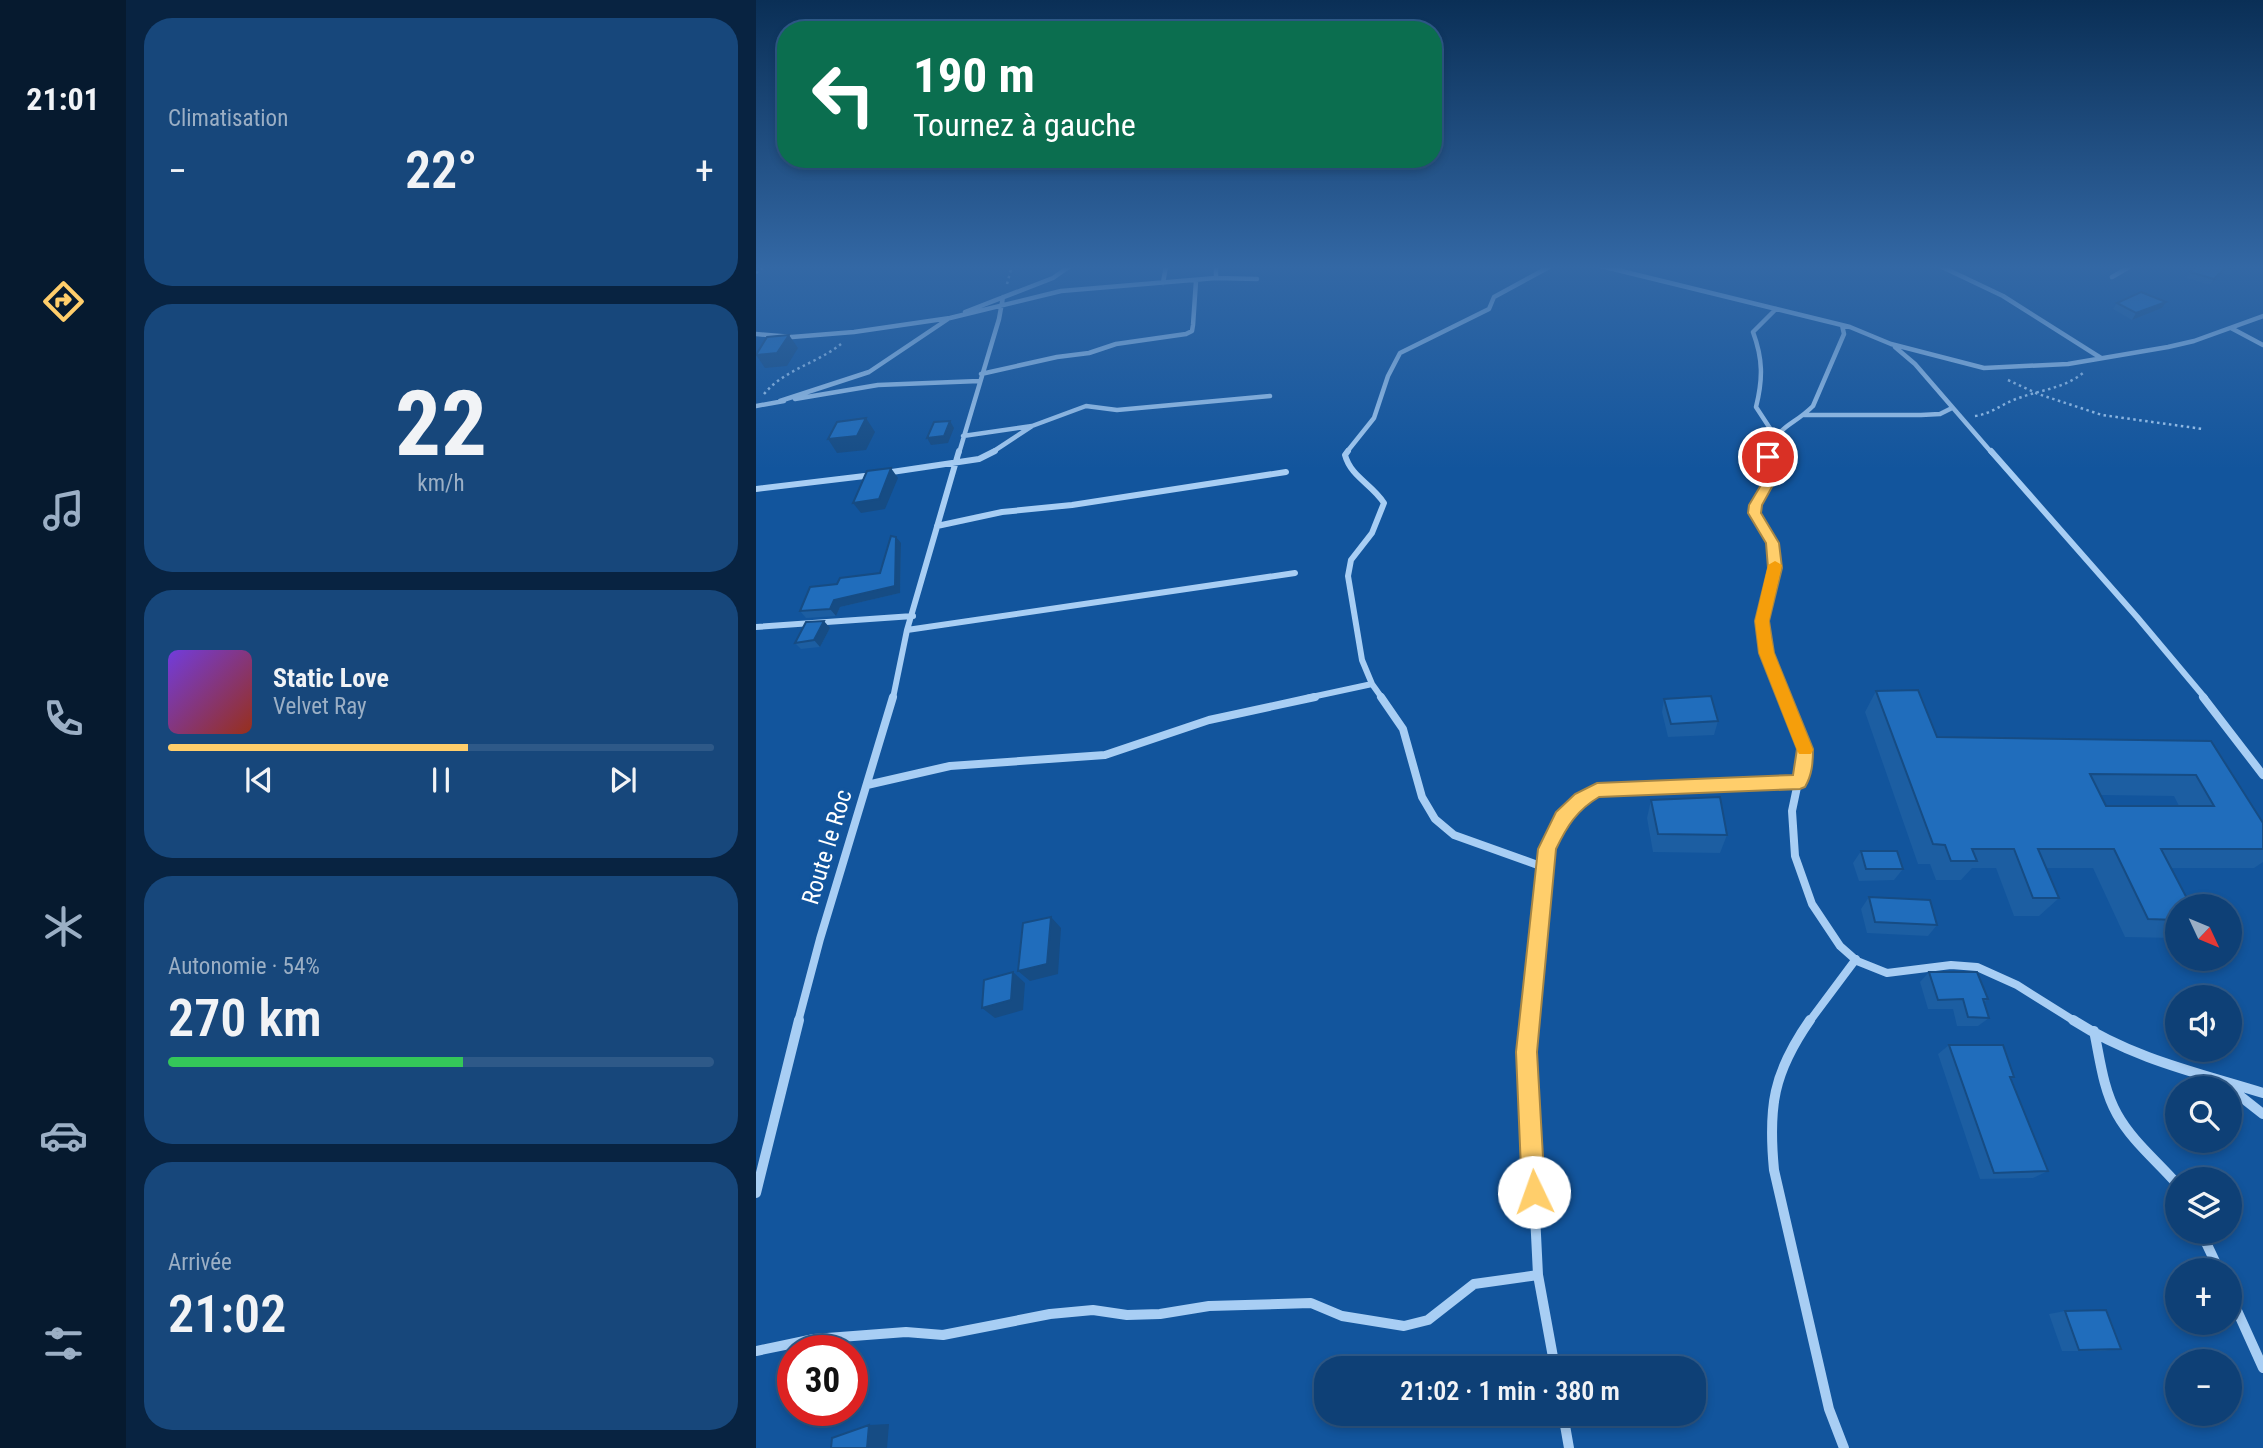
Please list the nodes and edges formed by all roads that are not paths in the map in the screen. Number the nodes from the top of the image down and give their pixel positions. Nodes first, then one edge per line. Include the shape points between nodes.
1 (756, 334) edge
2 (834, 334) edge
3 (927, 334) edge
4 (993, 334) edge
5 (1187, 334) edge
6 (1439, 334) edge
7 (1754, 334) edge
8 (1844, 334) edge
9 (1863, 334) edge
10 (2062, 334) edge
11 (2214, 334) edge
12 (2243, 334) edge
13 (1891, 344) junction
14 (2263, 345) edge
15 (2101, 359) junction
16 (981, 374) junction
17 (979, 381) junction
18 (1270, 396) dead end
19 (780, 401) junction
20 (756, 406) edge
21 (1952, 408) junction
22 (1804, 415) junction
23 (1032, 426) junction
24 (963, 436) junction
25 (1775, 436) junction
26 (955, 464) junction
27 (1286, 472) dead end
28 (756, 489) edge
29 (937, 526) junction
30 (1295, 573) dead end
31 (913, 616) junction
32 (756, 627) edge
33 (906, 630) junction
34 (1373, 684) junction
35 (2263, 775) edge
36 (1800, 782) junction
37 (867, 785) junction
38 (1546, 868) junction
39 (1856, 959) junction
40 (2094, 1031) junction
41 (2208, 1076) edge
42 (2242, 1086) edge
43 (2263, 1093) edge
44 (2242, 1098) edge
45 (2263, 1114) edge
46 (2165, 1172) edge
47 (756, 1193) edge
48 (1538, 1275) junction
49 (2242, 1321) edge
50 (756, 1351) edge
51 (1553, 1356) edge
52 (2262, 1365) edge
53 (1565, 1426) edge
54 (1569, 1448) edge
55 (1844, 1448) edge

1 - 2 street
3 - 19 street via 869,372
4 - 16 street, Route le Roc
5 - 16 street
6 - 34 street via 1400,353 1374,418 1348,449 1347,462 1354,475 1380,494 1384,503 1371,533 1351,560 1348,576 1362,660
7 - 25 street via 1762,357 1756,407
8 - 22 street via 1813,406
9 - 13 street
10 - 15 street
11 - 15 street
12 - 14 street
13 - 15 street via 1984,368
13 - 21 street via 1915,364
16 - 17 street, Route le Roc
17 - 19 street via 878,385
17 - 24 street, Route le Roc
18 - 23 street via 1117,410 1086,405
19 - 20 street
21 - 22 street via 1921,415
21 - 35 street via 2200,690
22 - 25 street
23 - 24 street
23 - 26 street via 1004,447
24 - 26 street, Route le Roc
25 - 36 street via 1768,457 1767,485 1755,505 1772,543 1775,568 1762,621 1767,653 1805,749
26 - 28 street
26 - 29 street, Route le Roc
27 - 29 street via 1002,512
29 - 31 street, Route le Roc
30 - 33 street
31 - 32 street
31 - 33 street, Route le Roc
33 - 37 street, Route le Roc via 898,681
34 - 37 street via 1209,720 1105,755 950,766
34 - 38 street via 1403,729 1422,797 1435,818 1454,835
36 - 38 street via 1597,790 1562,818 1547,849
36 - 39 street via 1792,809 1797,872 1825,931
37 - 47 street, Route le Roc via 820,939
38 - 48 street via 1527,1052
39 - 40 street via 1878,972 1944,964 1976,966
39 - 55 street via 1792,1050 1773,1099 1770,1130 1774,1170 1829,1409
40 - 41 street via 2129,1052
40 - 46 street via 2116,1114
42 - 43 street
44 - 45 street
48 - 50 street via 1474,1284 1428,1320 1404,1326 1342,1315 1311,1303 1160,1314 1093,1310 943,1335 906,1332 814,1339
48 - 51 street
49 - 52 street
53 - 54 street

